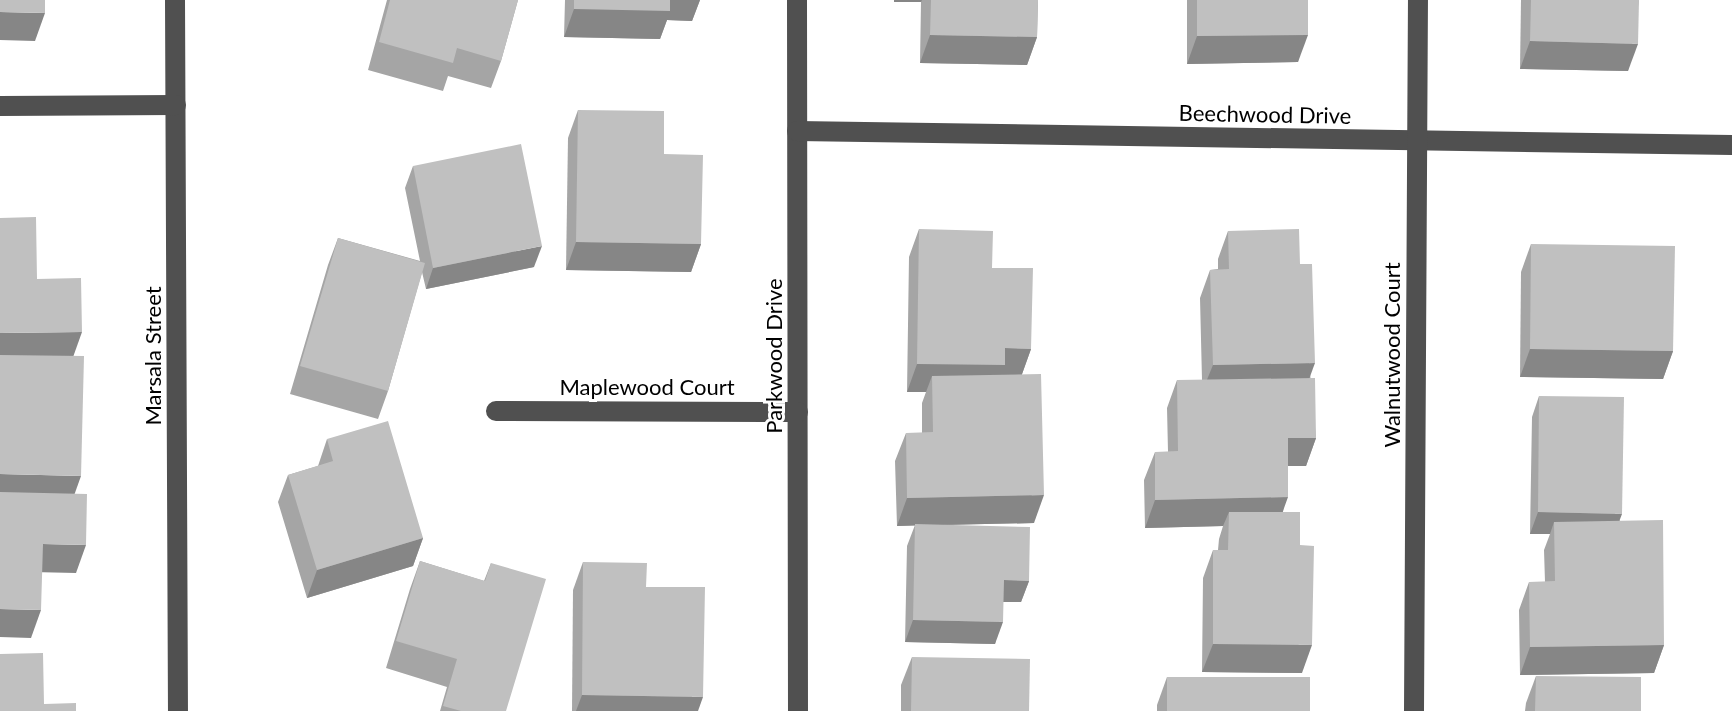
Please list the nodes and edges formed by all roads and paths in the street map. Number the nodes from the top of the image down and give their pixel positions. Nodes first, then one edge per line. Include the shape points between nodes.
1 (175, 0) edge
2 (797, 0) edge
3 (1418, 0) edge
4 (176, 105) junction
5 (0, 106) edge
6 (797, 131) junction
7 (1417, 140) junction
8 (1732, 145) edge
9 (496, 411) dead end
10 (798, 412) junction
11 (178, 711) edge
12 (798, 711) edge
13 (1414, 711) edge

1 - 4 street, Marsala Street
2 - 6 street, Parkwood Drive
3 - 7 street, Walnutwood Court
4 - 5 street
4 - 11 street, Marsala Street
6 - 7 street, Beechwood Drive
6 - 10 street, Parkwood Drive
7 - 8 street, Beechwood Drive
7 - 13 street, Walnutwood Court
9 - 10 street, Maplewood Court
10 - 12 street, Parkwood Drive

